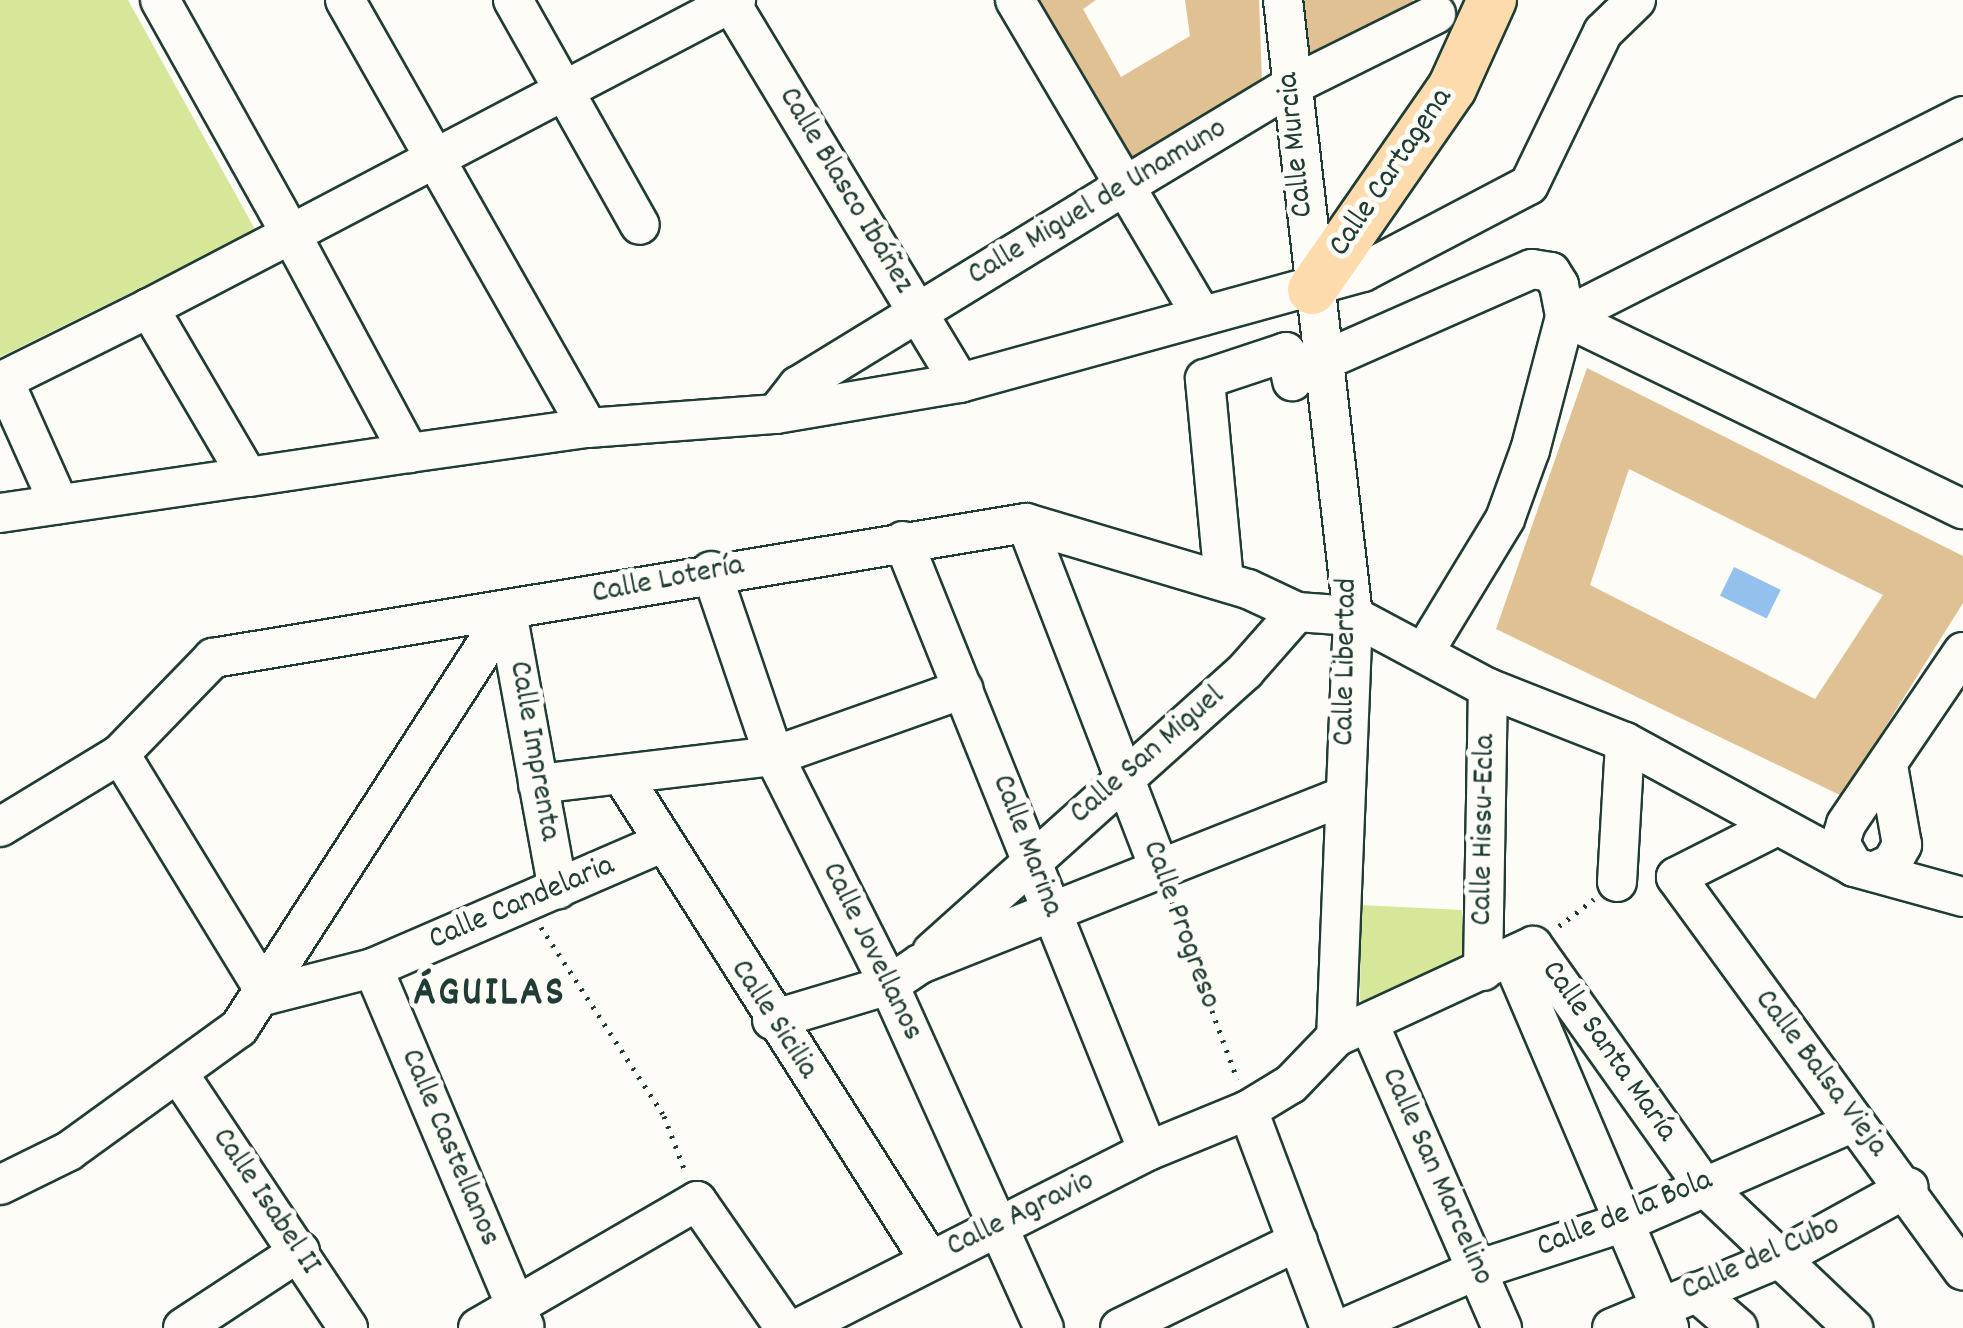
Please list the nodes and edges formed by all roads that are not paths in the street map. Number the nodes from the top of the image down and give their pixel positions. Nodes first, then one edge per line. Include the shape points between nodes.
1 (160, 0) edge
2 (345, 0) edge
3 (513, 0) edge
4 (1015, 0) edge
5 (1283, 0) edge
6 (1492, 0) edge
7 (1636, 0) edge
8 (732, 1) edge
9 (1435, 7) edge
10 (1467, 49) junction
11 (1291, 86) junction
12 (564, 90) junction
13 (1963, 116) edge
14 (435, 158) junction
15 (1124, 186) junction
16 (640, 225) dead end
17 (291, 234) junction
18 (1312, 290) junction
19 (150, 308) junction
20 (919, 313) junction
21 (1202, 316) junction
22 (1565, 317) junction
23 (1308, 371) junction
24 (2, 382) edge
25 (960, 383) junction
26 (776, 414) junction
27 (588, 428) junction
28 (409, 453) junction
29 (248, 477) junction
30 (58, 504) junction
31 (1963, 509) edge
32 (0, 513) edge
33 (1026, 523) junction
34 (903, 541) junction
35 (711, 572) junction
36 (1236, 585) junction
37 (507, 612) junction
38 (1297, 612) junction
39 (1352, 616) junction
40 (1424, 652) junction
41 (1963, 652) edge
42 (1488, 688) junction
43 (963, 689) junction
44 (1625, 742) junction
45 (120, 754) junction
46 (774, 756) junction
47 (1888, 766) junction
48 (1126, 776) junction
49 (623, 777) junction
50 (538, 784) junction
51 (1344, 796) junction
52 (1849, 820) junction
53 (0, 826) edge
54 (1783, 830) junction
55 (1900, 835) junction
56 (660, 844) junction
57 (1031, 857) junction
58 (1864, 869) junction
59 (1160, 872) junction
60 (1617, 882) dead end
61 (1950, 895) edge
62 (543, 897) junction
63 (1052, 915) junction
64 (1509, 958) junction
65 (373, 968) junction
66 (904, 974) junction
67 (267, 995) junction
68 (772, 1020) junction
69 (1353, 1031) junction
70 (180, 1076) junction
71 (1248, 1110) junction
72 (1850, 1124) junction
73 (1148, 1151) junction
74 (0, 1184) edge
75 (1702, 1184) junction
76 (1909, 1187) junction
77 (1625, 1222) junction
78 (1002, 1230) junction
79 (1298, 1241) junction
80 (300, 1252) junction
81 (929, 1259) junction
82 (1778, 1259) junction
83 (1478, 1270) junction
84 (1963, 1270) edge
85 (1696, 1292) junction
86 (520, 1316) edge
87 (1664, 1316) edge
88 (183, 1328) edge
89 (348, 1328) edge
90 (478, 1328) edge
91 (785, 1328) edge
92 (798, 1328) edge
93 (1044, 1328) edge
94 (1120, 1328) edge
95 (1330, 1328) edge
96 (1344, 1328) edge
97 (1502, 1328) edge
98 (1612, 1328) edge
99 (1738, 1328) edge
100 (1853, 1328) edge

1 - 17 street
2 - 14 street
3 - 12 street
4 - 15 street
5 - 11 street, Calle Murcia
6 - 10 main road, Calle Cartagena
7 - 18 street via 1603,32 1529,185 1363,272
8 - 12 street
8 - 20 street, Calle Blasco Ibáñez
9 - 10 street
9 - 11 street, Calle Miguel de Unamuno
10 - 18 main road, Calle Cartagena via 1452,88
11 - 15 street, Calle Miguel de Unamuno
11 - 18 street, Calle Murcia
12 - 14 street
12 - 16 street
13 - 22 street
14 - 17 street
14 - 27 street
15 - 20 street, Calle Miguel de Unamuno
15 - 21 street
17 - 19 street
17 - 28 street
18 - 21 street
18 - 23 street, Calle Libertad
19 - 24 street
19 - 29 street
20 - 25 street, Calle Blasco Ibáñez
20 - 26 street, Calle Miguel de Unamuno via 798,386
21 - 25 street
22 - 23 street via 1551,272 1532,269
22 - 31 street
22 - 40 street via 1504,519
23 - 36 street via 1286,352 1205,379
23 - 39 street, Calle Libertad
24 - 30 street
25 - 26 street
26 - 27 street
27 - 28 street
28 - 29 street
29 - 30 street
30 - 32 street
33 - 34 street, Calle Lotería
33 - 36 street, Calle Lotería
33 - 48 street, Calle Progreso
34 - 35 street, Calle Lotería
34 - 43 street, Calle Marina
35 - 37 street, Calle Lotería
35 - 46 street, Calle Jovellanos
36 - 38 street, Calle Lotería
37 - 45 street, Calle Lotería via 213,658
37 - 50 street, Calle Imprenta
37 - 67 street
38 - 39 street
38 - 48 street, Calle San Miguel via 1245,671
39 - 40 street
39 - 51 street, Calle Libertad
40 - 42 street
41 - 47 street
42 - 44 street
42 - 64 street, Calle Hissu-Ecla
43 - 46 street
43 - 57 street, Calle Marina
44 - 54 street
44 - 60 street
45 - 53 street, Calle Lotería
45 - 67 street
46 - 49 street
46 - 66 street, Calle Jovellanos
47 - 52 street
47 - 55 street
48 - 57 street, Calle San Miguel
48 - 59 street, Calle Progreso
49 - 50 street
49 - 56 street, Calle Sicilia
50 - 62 street, Calle Imprenta
51 - 59 street
51 - 69 street, Calle Libertad
52 - 54 street
52 - 55 street via 1881,812
52 - 58 street via 1840,842
54 - 58 street
54 - 72 street, Calle Balsa Vieja via 1676,877
55 - 58 street via 1892,863
55 - 61 street
56 - 62 street, Calle Candelaria
56 - 68 street, Calle Sicilia
57 - 63 street, Calle Marina
57 - 66 street, Calle San Miguel
58 - 61 street
59 - 63 street
62 - 65 street, Calle Candelaria
63 - 66 street
63 - 73 street, Calle Marina
64 - 69 street
64 - 75 street, Calle Santa María
64 - 77 street
65 - 67 street, Calle Candelaria
65 - 86 street, Calle Castellanos
66 - 68 street
66 - 78 street, Calle Jovellanos
67 - 70 street, Calle Candelaria
68 - 81 street, Calle Sicilia
69 - 71 street, Calle Agravio via 1291,1084
69 - 83 street, Calle San Marcelino
70 - 74 street, Calle Candelaria via 69,1151
70 - 80 street, Calle Isabel II
71 - 73 street, Calle Agravio
71 - 79 street
72 - 75 street, Calle de la Bola
72 - 76 street, Calle Balsa Vieja
73 - 78 street, Calle Agravio
75 - 77 street, Calle de la Bola
75 - 82 street, Calle Santa María
76 - 82 street, Calle del Cubo
76 - 84 street, Calle Balsa Vieja
77 - 83 street, Calle de la Bola
77 - 87 street
78 - 81 street, Calle Agravio
78 - 93 street, Calle Jovellanos
79 - 94 street
79 - 95 street
80 - 88 street
80 - 89 street, Calle Isabel II
81 - 92 street, Calle Agravio
82 - 85 street, Calle del Cubo
82 - 100 street, Calle Santa María
83 - 96 street, Calle de la Bola
83 - 97 street, Calle San Marcelino
85 - 87 street, Calle del Cubo
85 - 99 street
86 - 90 street
86 - 91 street via 697,1202
87 - 98 street, Calle del Cubo

